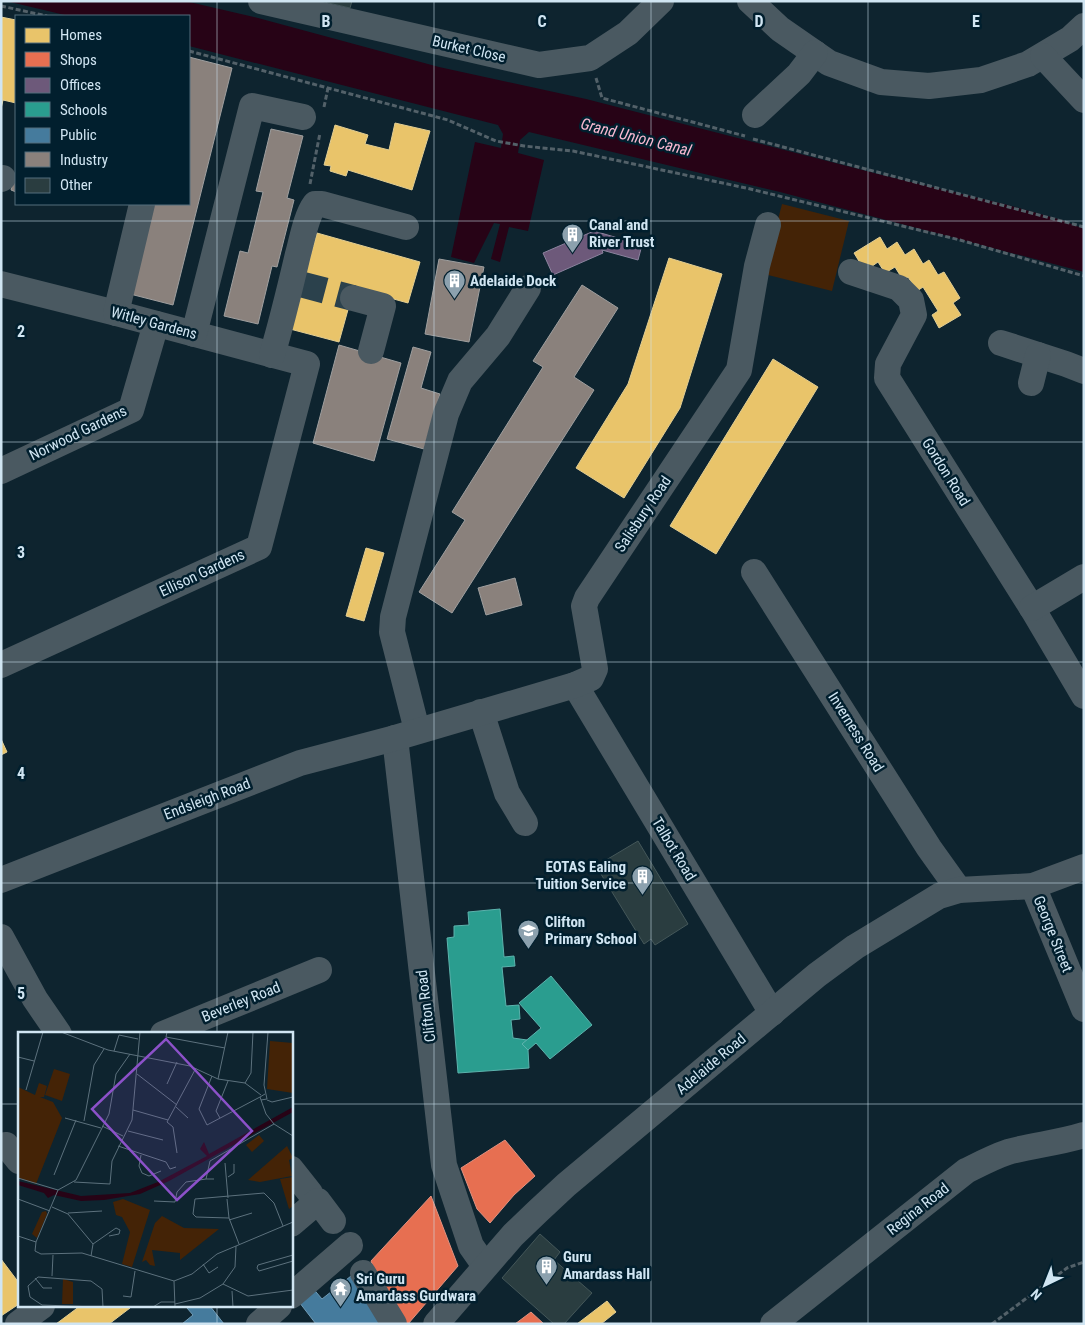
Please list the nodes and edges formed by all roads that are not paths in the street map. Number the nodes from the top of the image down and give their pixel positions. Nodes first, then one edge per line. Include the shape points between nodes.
1 (261, 1) edge
2 (661, 1) edge
3 (750, 1) edge
4 (1084, 26) edge
5 (815, 53) junction
6 (1043, 56) junction
7 (1084, 100) edge
8 (755, 115) dead end
9 (316, 119) road end
10 (142, 205) edge
11 (768, 225) dead end
12 (406, 227) dead end
13 (851, 272) dead end
14 (1, 284) edge
15 (528, 288) dead end
16 (353, 298) tunnel mouth
17 (116, 313) junction
18 (156, 324) junction
19 (194, 334) junction
20 (1001, 343) dead end
21 (371, 351) dead end
22 (272, 355) junction
23 (1038, 355) junction
24 (307, 364) joint
25 (1084, 371) edge
26 (1030, 383) dead end
27 (1, 470) edge
28 (754, 572) dead end
29 (1084, 577) edge
30 (1032, 608) junction
31 (1, 666) edge
32 (585, 677) junction
33 (1084, 696) edge
34 (481, 712) junction
35 (417, 731) junction
36 (525, 823) dead end
37 (1084, 868) edge
38 (1, 880) edge
39 (1033, 886) junction
40 (959, 890) junction
41 (1, 937) edge
42 (319, 970) dead end
43 (1084, 1009) edge
44 (772, 1013) junction
45 (58, 1032) edge
46 (168, 1032) edge
47 (1084, 1135) edge
48 (292, 1170) edge
49 (310, 1192) dead end
50 (333, 1221) dead end
51 (292, 1223) edge
52 (350, 1245) dead end
53 (485, 1266) junction
54 (363, 1273) dead end
55 (292, 1296) edge
56 (39, 1308) edge
57 (18, 1324) edge
58 (394, 1324) edge
59 (436, 1324) edge
60 (773, 1324) edge

1 - 2 street, Burket Close via 539,65 590,58 628,33
3 - 5 street via 780,29
4 - 6 street
5 - 6 street via 830,63 881,82 928,86 981,80
5 - 8 street via 800,74
6 - 7 street
9 - 19 street via 252,106
10 - 17 street
11 - 32 street, Salisbury Road via 757,266 739,370 587,598 584,606
12 - 22 street via 315,204 309,217 296,282
13 - 30 street, Gordon Road via 899,288 911,300 914,315 888,364 887,378
14 - 17 street, Witley Gardens
15 - 35 street via 498,336 460,381 446,414 393,617 392,632
16 - 21 street via 383,306
17 - 18 street, Witley Gardens
18 - 19 street, Witley Gardens
18 - 27 street, Norwood Gardens via 131,410
19 - 22 street, Witley Gardens
20 - 23 street
22 - 24 street, Witley Gardens
23 - 25 street
23 - 26 street
24 - 31 street, Ellison Gardens via 259,547
28 - 40 street, Inverness Road
29 - 30 street
30 - 33 street, Gordon Road
32 - 34 street, Endsleigh Road
32 - 44 street, Talbot Road
34 - 35 street, Endsleigh Road
34 - 36 street via 507,793
35 - 38 street, Endsleigh Road via 300,763
35 - 53 street, Clifton Road via 444,1164 471,1246
37 - 39 street, Adelaide Road
39 - 40 street, Adelaide Road
39 - 43 street, George Street
40 - 44 street, Adelaide Road via 939,896 856,947
41 - 45 street
42 - 46 street, Beverley Road
44 - 53 street, Adelaide Road via 566,1186
47 - 60 street, Regina Road via 1008,1152 966,1171
48 - 49 street
50 - 51 street via 318,1202
52 - 55 street
53 - 59 street, Adelaide Road
54 - 58 street
56 - 57 street

